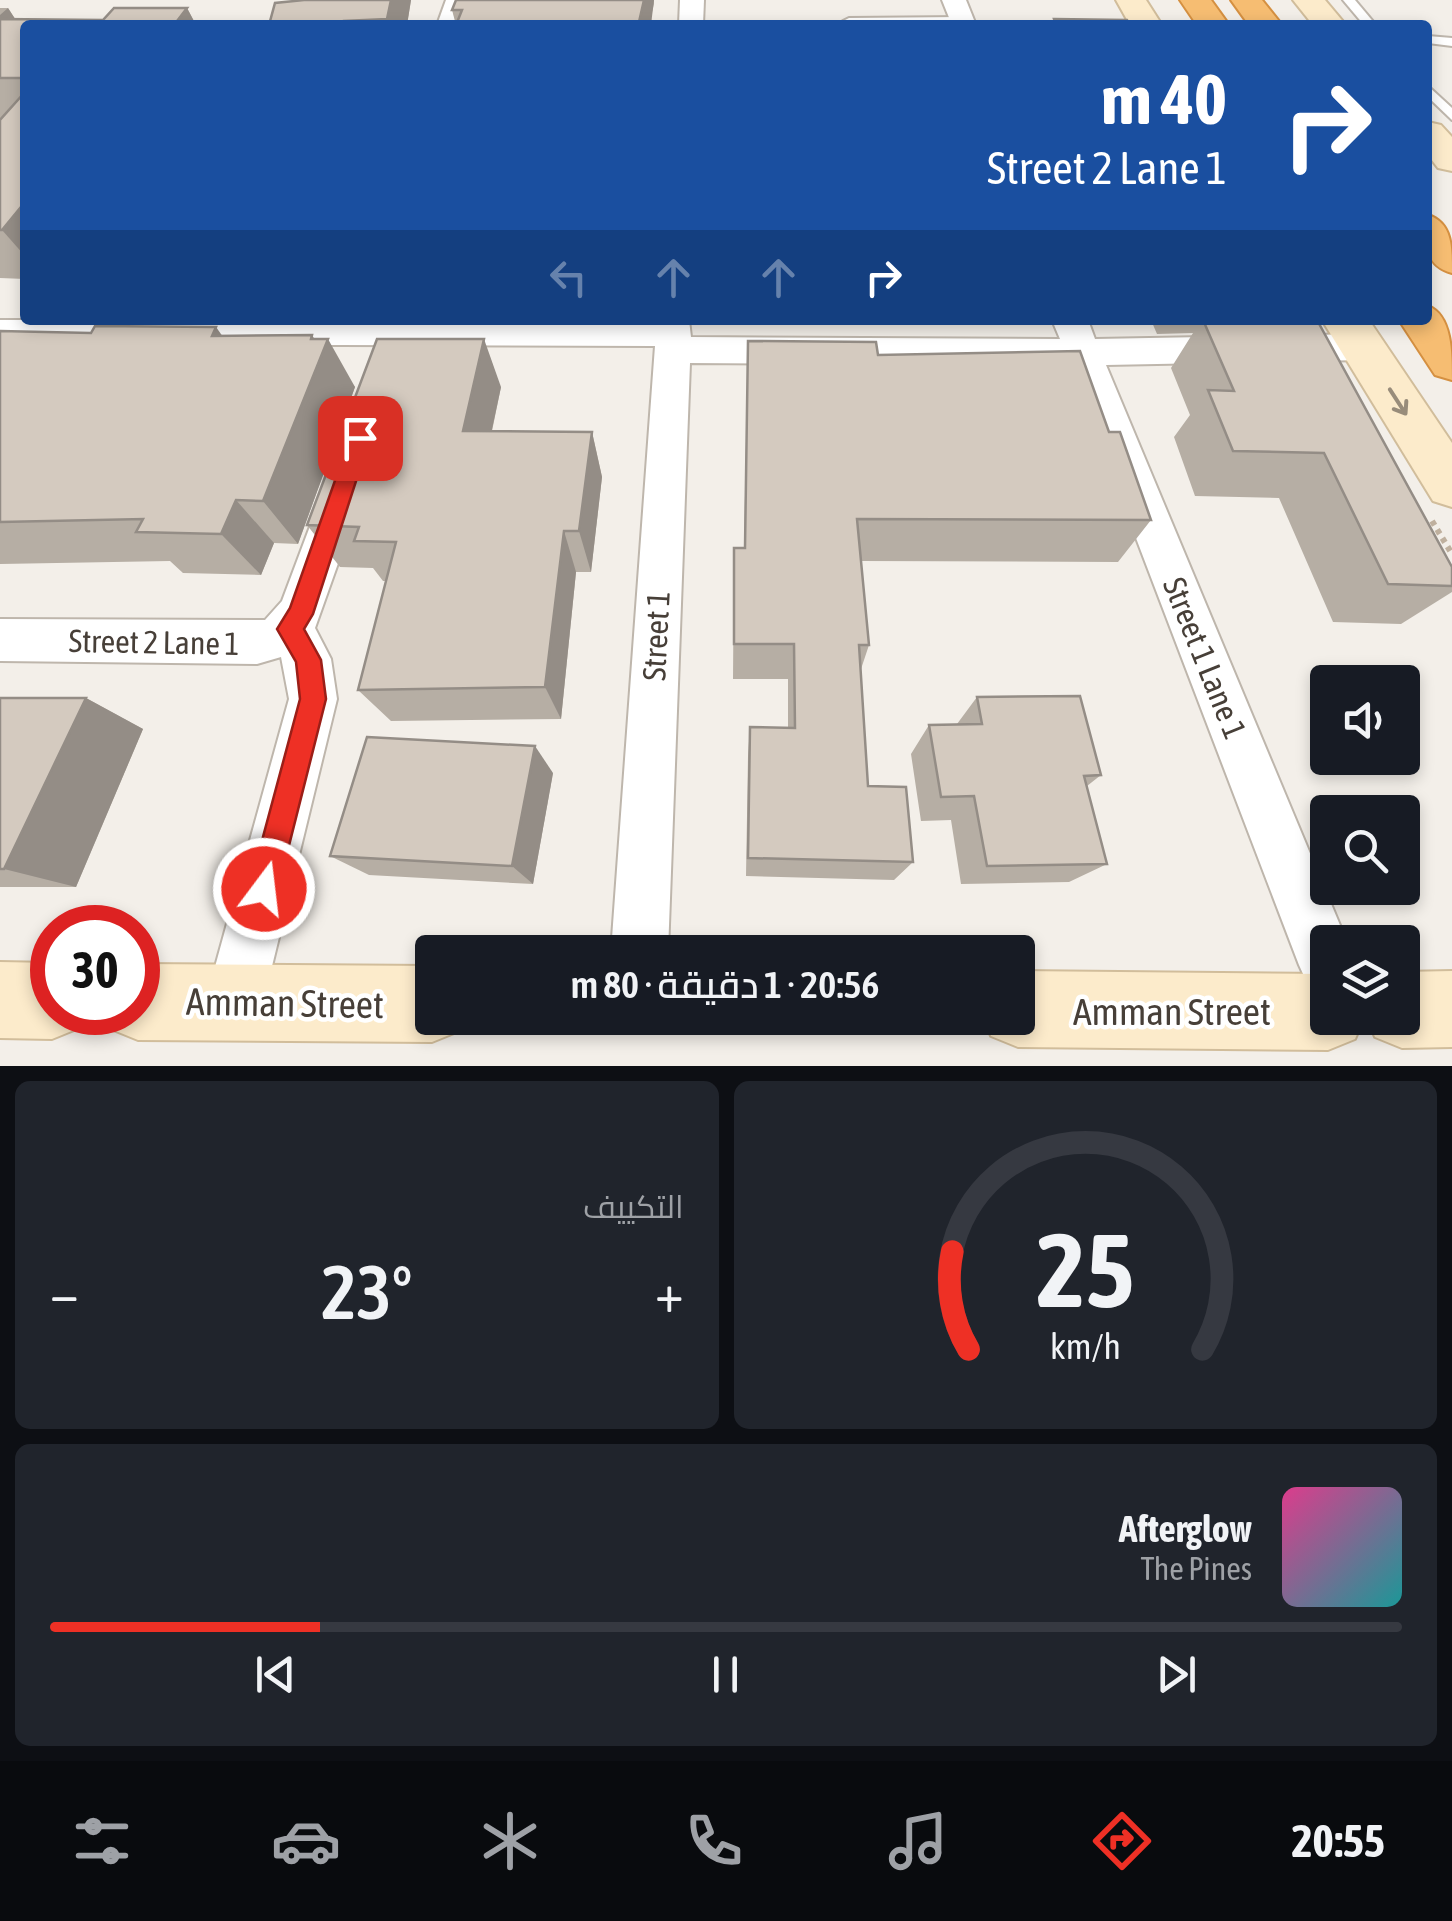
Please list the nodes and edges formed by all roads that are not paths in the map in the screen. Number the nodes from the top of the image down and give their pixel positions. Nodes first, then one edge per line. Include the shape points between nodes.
1 (1246, 0) edge
2 (1308, 0) edge
3 (1350, 0) edge
4 (960, 15) edge
5 (867, 20) edge
6 (1262, 20) edge
7 (1326, 20) edge
8 (1366, 20) edge
9 (1432, 94) edge
10 (1452, 116) edge
11 (1432, 138) edge
12 (1452, 160) edge
13 (1432, 207) edge
14 (1452, 223) edge
15 (1432, 233) edge
16 (1452, 260) edge
17 (309, 325) edge
18 (1426, 325) edge
19 (74, 326) edge
20 (0, 332) edge
21 (295, 333) junction
22 (673, 334) edge
23 (1354, 334) edge
24 (1076, 336) edge
25 (1452, 362) edge
26 (351, 464) edge
27 (1452, 486) edge
28 (290, 629) junction
29 (0, 640) edge
30 (1312, 925) edge
31 (640, 935) edge
32 (0, 1000) edge
33 (30, 1001) edge
34 (160, 1002) edge
35 (234, 1002) junction
36 (415, 1004) edge
37 (1452, 1008) edge
38 (1035, 1009) edge
39 (1420, 1009) edge
40 (1310, 1012) edge

1 - 6 highway
2 - 7 main road
3 - 8 lane
4 - 5 lane
9 - 10 lane
11 - 12 main road
13 - 14 highway
15 - 16 highway
17 - 21 lane
18 - 25 highway
19 - 20 street
19 - 21 street
21 - 22 street via 390,352
22 - 24 street
22 - 31 street, Street 1
23 - 24 street
23 -> 27 main road
24 - 30 street, Street 1 Lane 1
26 - 28 street
28 - 29 street, Street 2 Lane 1 via 257,643
28 - 35 street via 308,660 313,699
32 - 33 main road
34 - 35 main road, Amman Street
35 - 36 main road, Amman Street
37 - 39 main road
38 - 40 main road, Amman Street

